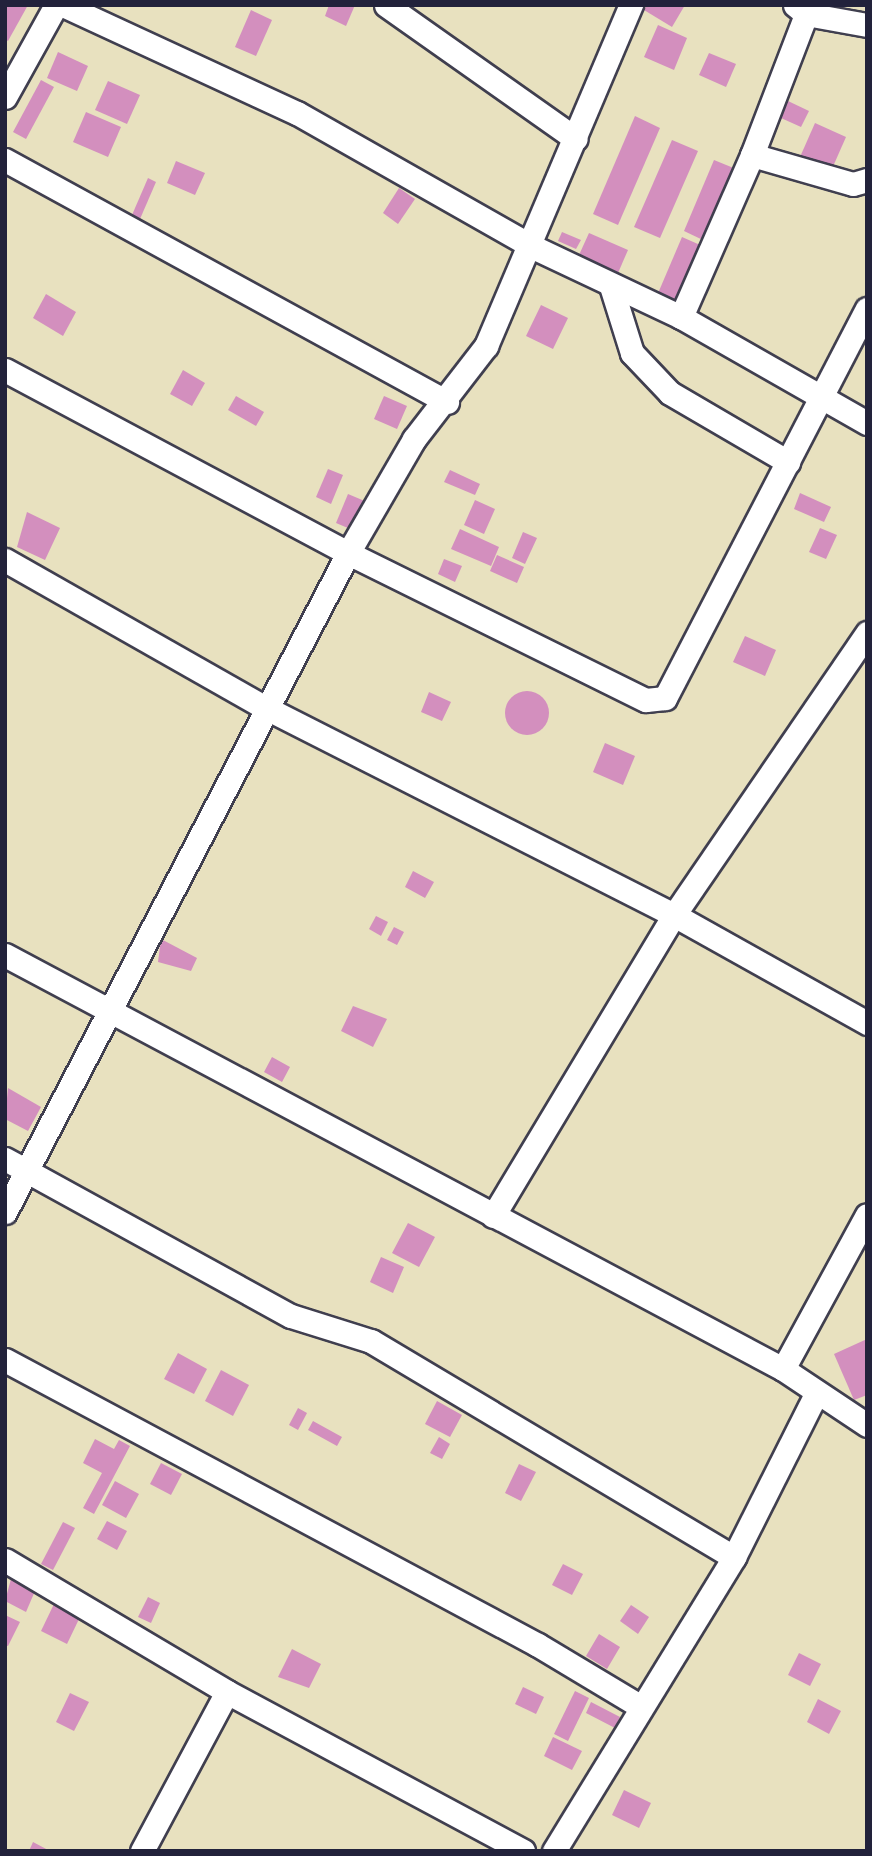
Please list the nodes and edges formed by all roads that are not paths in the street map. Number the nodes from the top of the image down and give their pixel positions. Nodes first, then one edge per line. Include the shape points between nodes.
1 (56, 5) edge
2 (63, 5) edge
3 (386, 5) edge
4 (631, 5) edge
5 (801, 10) edge
6 (867, 24) edge
7 (5, 97) edge
8 (576, 139) junction
9 (752, 155) junction
10 (5, 160) edge
11 (867, 180) edge
12 (533, 247) junction
13 (611, 286) junction
14 (867, 309) edge
15 (681, 317) junction
16 (5, 370) edge
17 (821, 400) junction
18 (447, 402) junction
19 (867, 423) edge
20 (788, 462) junction
21 (348, 553) junction
22 (5, 560) edge
23 (867, 633) edge
24 (266, 708) junction
25 (674, 915) junction
26 (5, 955) edge
27 (110, 1010) junction
28 (867, 1023) edge
29 (5, 1159) edge
30 (27, 1171) junction
31 (5, 1212) edge
32 (867, 1215) edge
33 (494, 1216) junction
34 (5, 1360) edge
35 (783, 1369) junction
36 (816, 1394) junction
37 (867, 1425) edge
38 (734, 1557) junction
39 (5, 1560) edge
40 (227, 1692) junction
41 (641, 1707) junction
42 (142, 1851) edge
43 (523, 1851) edge
44 (554, 1851) edge

1 - 7 street
2 - 12 street via 297,113
3 - 8 street
4 - 8 street
5 - 6 street
5 - 9 street
8 - 12 street
9 - 11 street via 852,184
9 - 15 street
10 - 18 street
12 - 13 street
12 - 18 street via 486,346
13 - 15 street
13 - 20 street via 632,353 670,393
14 - 17 street
15 - 17 street
16 - 21 street
17 - 19 street
17 - 20 street
18 - 21 street via 414,439
20 - 21 street via 665,698 646,700 620,689
21 - 24 street
22 - 24 street
23 - 25 street
24 - 25 street
24 - 27 street
25 - 28 street
25 - 33 street
26 - 27 street
27 - 30 street
27 - 33 street
29 - 30 street
30 - 31 street
30 - 38 street via 291,1316 370,1341
32 - 35 street
33 - 35 street
34 - 41 street via 526,1639
35 - 36 street
36 - 37 street
36 - 38 street
38 - 41 street
39 - 40 street
40 - 42 street
40 - 43 street
41 - 44 street

